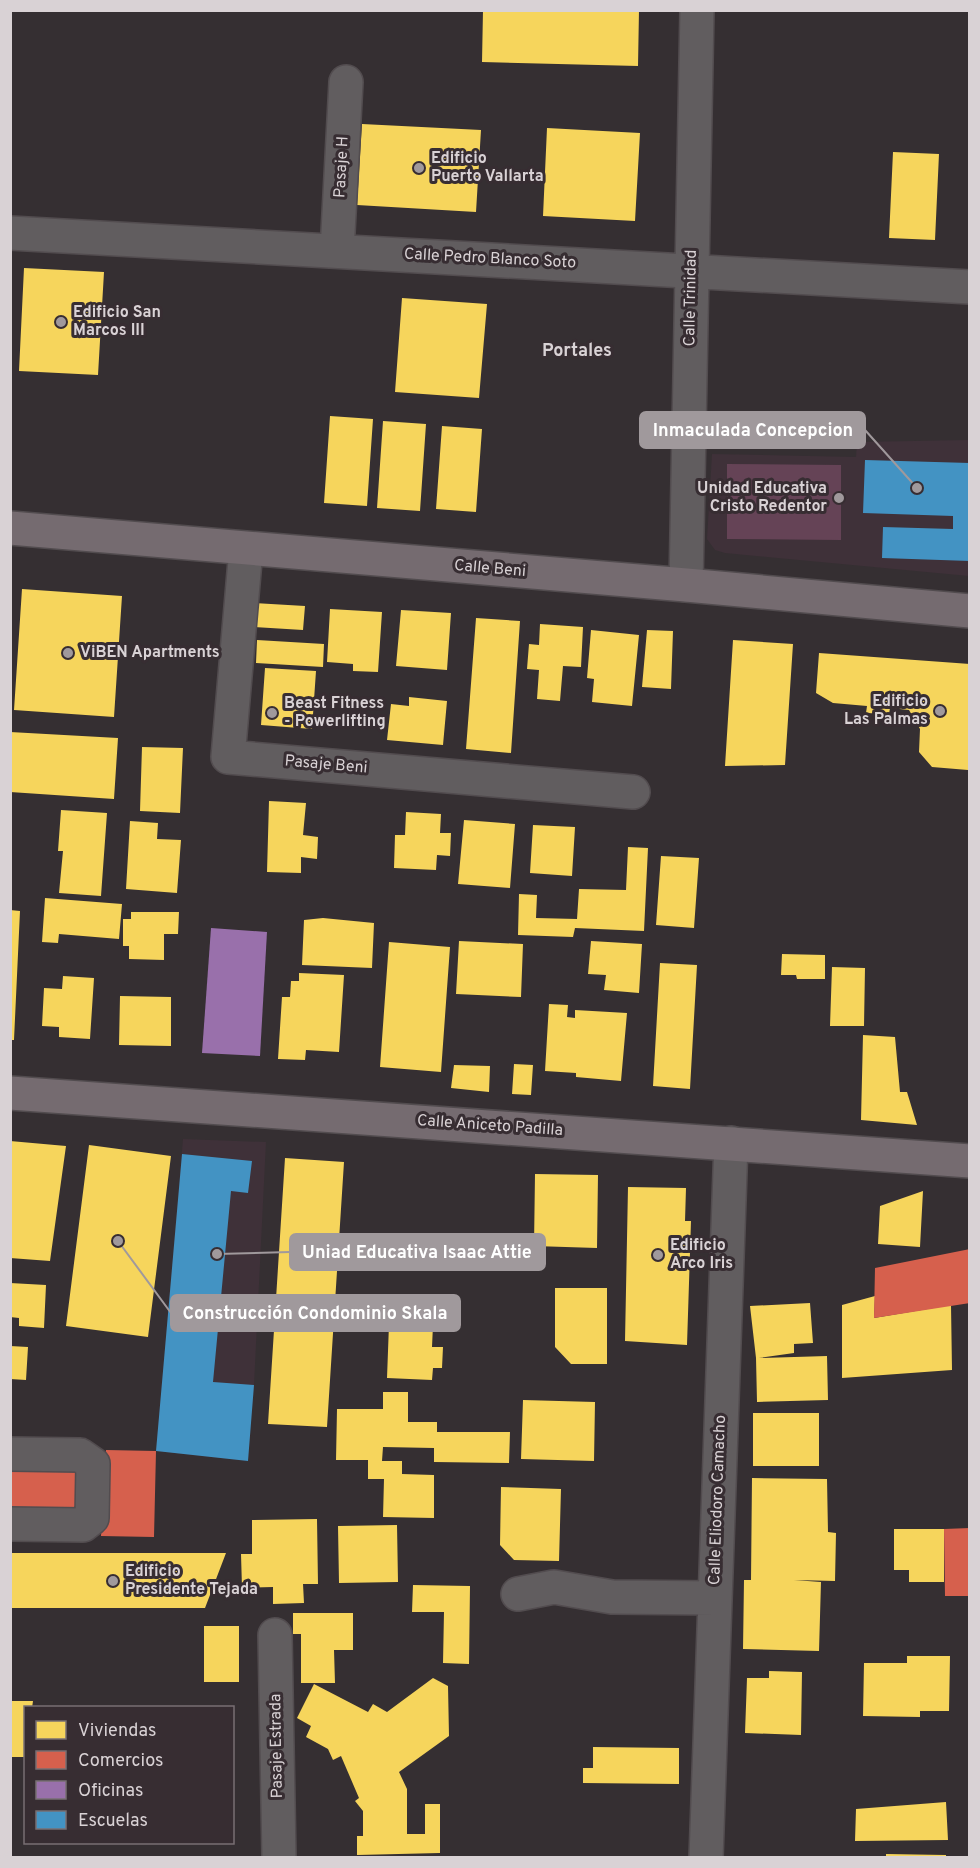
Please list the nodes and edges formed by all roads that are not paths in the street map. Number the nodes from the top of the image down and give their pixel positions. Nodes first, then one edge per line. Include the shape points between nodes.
1 (697, 10) edge
2 (346, 82) dead end
3 (10, 233) edge
4 (337, 251) junction
5 (691, 270) junction
6 (969, 287) edge
7 (10, 528) edge
8 (246, 549) junction
9 (686, 585) junction
10 (969, 611) edge
11 (633, 792) dead end
12 (10, 1093) edge
13 (731, 1143) junction
14 (969, 1161) edge
15 (10, 1454) edge
16 (10, 1524) edge
17 (518, 1594) dead end
18 (715, 1598) junction
19 (275, 1635) dead end
20 (279, 1857) edge
21 (706, 1857) edge

1 - 5 street, Calle Trinidad
2 - 4 street, Pasaje H
3 - 4 street, Calle Pedro Blanco Soto
4 - 5 street, Calle Pedro Blanco Soto
5 - 6 street, Calle Pedro Blanco Soto
5 - 9 street, Calle Trinidad
7 - 8 main road, Calle Beni
8 - 9 main road, Calle Beni
8 - 11 street, Pasaje Beni via 228,757
9 - 10 main road, Calle Beni
12 - 13 main road, Calle Aniceto Padilla
13 - 14 main road, Calle Aniceto Padilla
13 - 18 street, Calle Eliodoro Camacho
15 - 16 street via 80,1455 93,1464 92,1518 83,1525
17 - 18 street via 554,1587 612,1597
18 - 21 street, Calle Eliodoro Camacho
19 - 20 street, Pasaje Estrada

